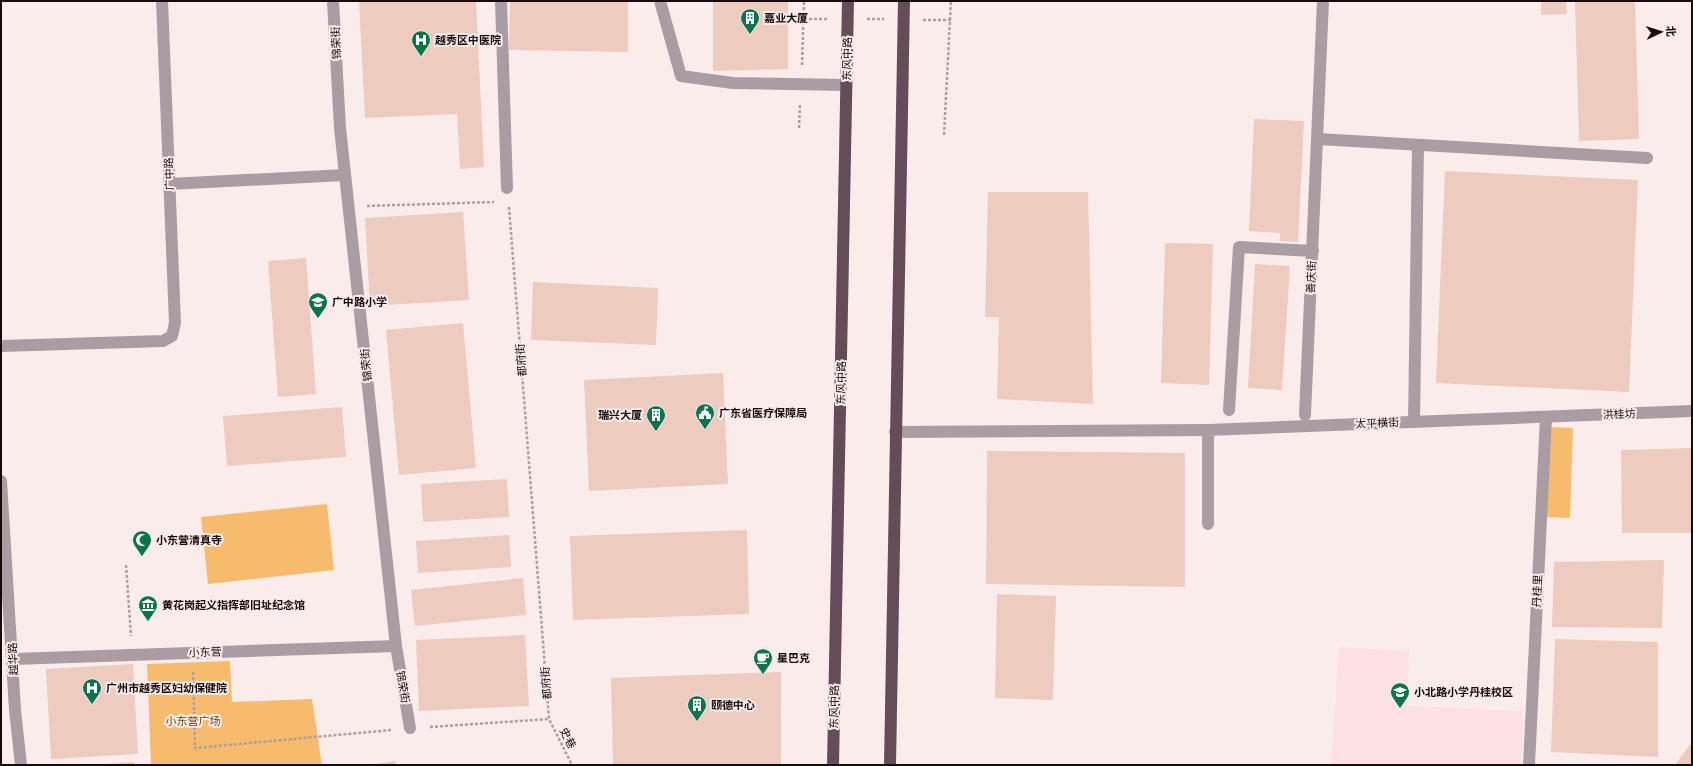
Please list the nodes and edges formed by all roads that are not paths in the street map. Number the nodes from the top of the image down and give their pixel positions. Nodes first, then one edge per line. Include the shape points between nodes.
1 (162, 1) edge
2 (334, 1) edge
3 (501, 1) edge
4 (660, 1) edge
5 (848, 1) edge
6 (904, 1) edge
7 (1324, 1) edge
8 (846, 85) junction
9 (1318, 139) junction
10 (1418, 145) junction
11 (1647, 158) dead end
12 (345, 175) junction
13 (169, 184) junction
14 (507, 188) road end
15 (1313, 252) junction
16 (1, 346) edge
17 (1229, 410) dead end
18 (1692, 411) edge
19 (1305, 415) dead end
20 (1546, 417) junction
21 (1414, 422) junction
22 (1208, 430) junction
23 (895, 432) junction
24 (1, 481) edge
25 (1208, 524) dead end
26 (396, 646) junction
27 (13, 659) junction
28 (410, 728) road end
29 (21, 765) edge
30 (833, 765) edge
31 (890, 765) edge
32 (1529, 765) edge

1 - 13 street, 广中路
2 - 12 street, 锦荣街 via 340,128
3 - 14 street
4 - 8 street via 681,76 733,83
5 - 8 highway, 东风中路
6 - 23 highway
7 - 9 street, 善庆街
8 - 30 highway, 东风中路
9 - 10 street
9 - 15 street, 善庆街
10 - 11 street
10 - 21 street
12 - 13 street
12 - 26 street, 锦荣街
13 - 16 street, 广中路 via 175,323 172,336 163,341
15 - 17 street via 1239,247
15 - 19 street, 善庆街
18 - 20 street, 洪桂坊
20 - 21 street, 太平横街
20 - 32 street, 丹桂里
21 - 22 street, 太平横街
22 - 23 street, 太平横街
22 - 25 street
23 - 31 highway
24 - 27 street, 越华路
26 - 27 street, 小东营
26 - 28 street, 锦荣街
27 - 29 street, 越华路

